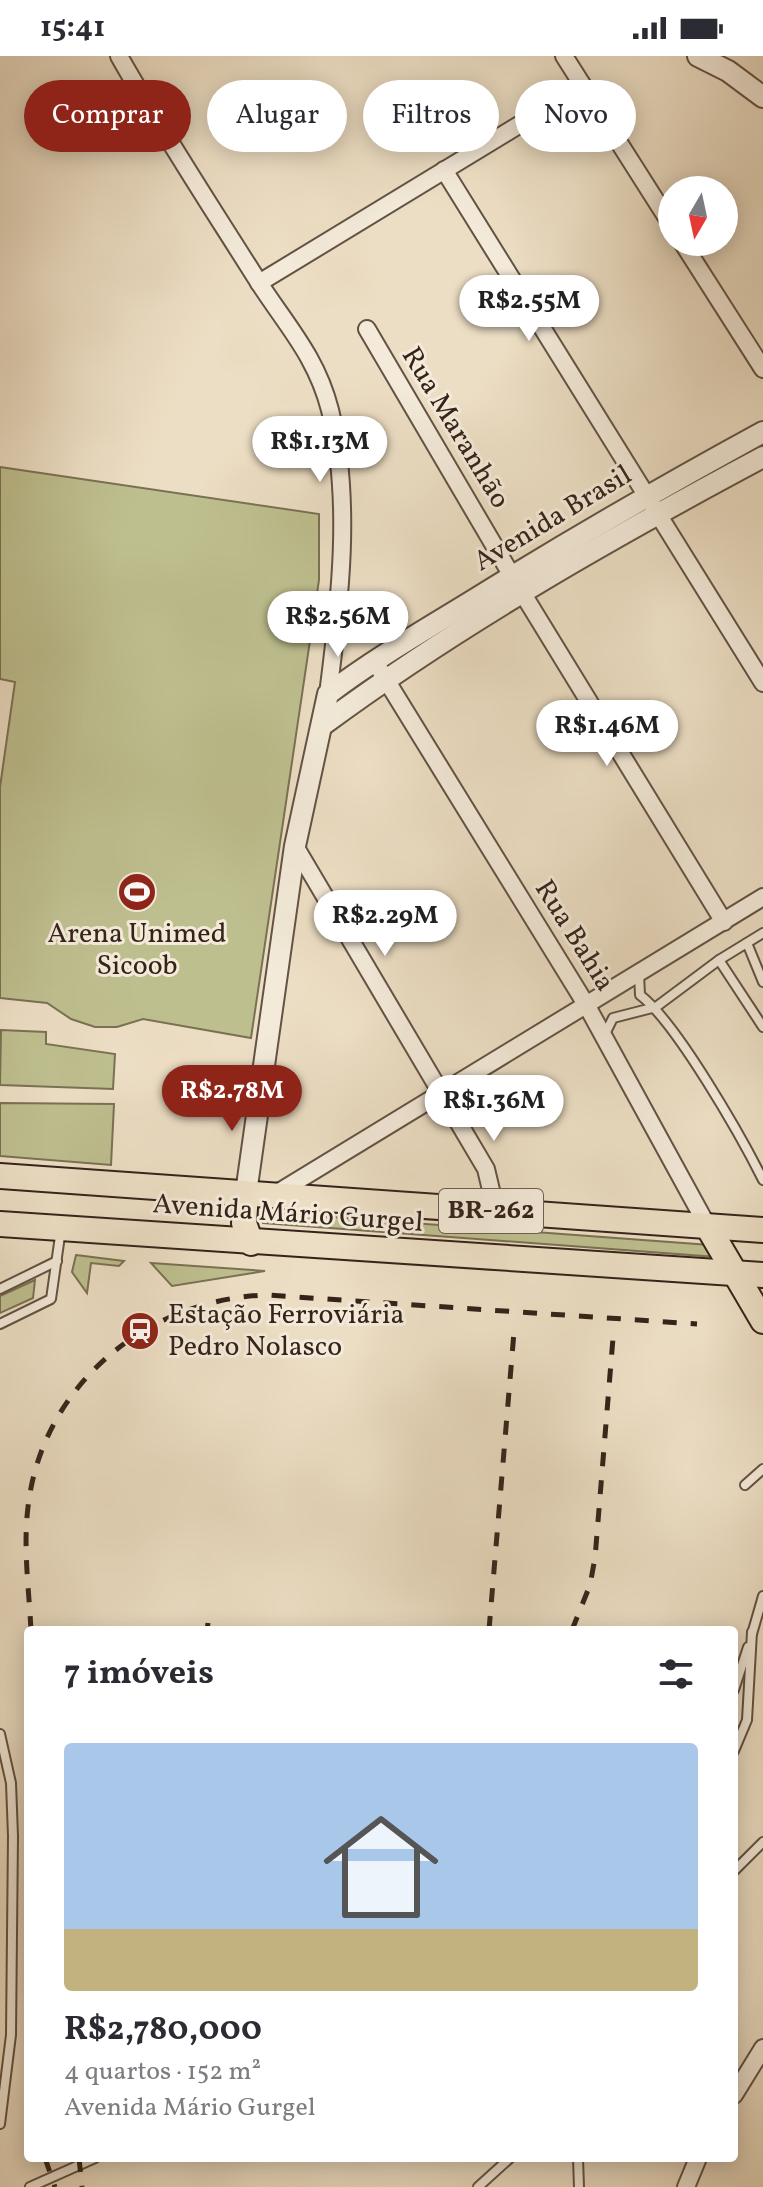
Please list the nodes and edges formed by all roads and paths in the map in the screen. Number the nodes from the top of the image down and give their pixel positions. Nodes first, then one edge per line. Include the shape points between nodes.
1 (119, 56) edge
2 (564, 56) edge
3 (698, 56) edge
4 (579, 80) edge
5 (763, 97) edge
6 (515, 127) edge
7 (625, 152) edge
8 (444, 170) junction
9 (658, 204) edge
10 (691, 256) edge
11 (259, 283) junction
12 (367, 329) dead end
13 (763, 369) edge
14 (763, 432) edge
15 (763, 457) edge
16 (654, 503) junction
17 (512, 576) junction
18 (524, 594) junction
19 (374, 659) junction
20 (385, 679) junction
21 (763, 683) edge
22 (328, 694) junction
23 (324, 724) junction
24 (295, 846) junction
25 (763, 897) edge
26 (724, 922) junction
27 (763, 933) edge
28 (747, 943) junction
29 (719, 960) junction
30 (639, 974) junction
31 (763, 982) edge
32 (587, 1006) junction
33 (656, 1007) junction
34 (763, 1027) edge
35 (604, 1036) junction
36 (440, 1090) junction
37 (0, 1176) edge
38 (763, 1180) edge
39 (246, 1193) junction
40 (274, 1195) junction
41 (496, 1211) junction
42 (3, 1223) edge
43 (708, 1227) junction
44 (62, 1228) junction
45 (763, 1230) edge
46 (251, 1243) junction
47 (57, 1261) junction
48 (734, 1273) junction
49 (763, 1275) edge
50 (0, 1289) edge
51 (763, 1321) edge
52 (0, 1324) edge
53 (763, 1469) edge
54 (745, 1485) dead end
55 (763, 1596) edge
56 (752, 1632) junction
57 (738, 1677) edge
58 (0, 1734) edge
59 (738, 1741) edge
60 (3, 1748) junction
61 (0, 1760) edge
62 (763, 1842) edge
63 (738, 1867) edge
64 (763, 2048) edge
65 (738, 2089) edge
66 (0, 2119) edge
67 (86, 2162) edge
68 (506, 2162) edge
69 (578, 2162) edge
70 (696, 2162) edge
71 (30, 2187) edge
72 (478, 2187) edge
73 (579, 2187) edge
74 (686, 2187) edge

1 - 11 street
2 - 4 street
3 - 5 street
6 - 8 street
7 - 9 street
8 - 11 street
8 - 16 street
10 - 13 street
11 - 22 street via 315,366 339,452 339,607
12 - 17 street, Rua Maranhão
14 - 16 street, Avenida Brasil
15 - 16 street, Avenida Brasil
16 - 17 street, Avenida Brasil
16 - 18 street, Avenida Brasil
16 - 21 street
17 - 18 street, Rua Maranhão
17 - 19 street, Avenida Brasil
18 - 20 street, Avenida Brasil
18 - 26 street, Rua Maranhão
19 - 20 street
19 - 22 street, Avenida Brasil
20 - 23 street, Avenida Brasil
20 - 32 street, Rua Bahia
22 - 23 street
23 - 24 street
24 - 36 street
24 - 39 street
25 - 26 street
26 - 30 street
27 - 28 lane
28 - 29 lane
28 - 31 lane
29 - 33 lane
29 - 34 lane
30 - 32 street
30 - 33 lane via 640,995
32 - 35 street, Rua Bahia
32 - 36 street
33 - 35 lane via 613,1018
33 - 38 lane
35 - 43 street, Rua Bahia
36 - 40 street
36 - 41 street via 486,1169
37 - 39 main road, Avenida Mário Gurgel / BR-262
39 - 40 main road, Avenida Mário Gurgel / BR-262
39 - 46 main road via 244,1223
40 - 41 main road, Avenida Mário Gurgel / BR-262
41 - 43 main road, Avenida Mário Gurgel / BR-262
42 - 44 main road, Avenida Mário Gurgel / BR-262
43 - 45 main road, Avenida Mário Gurgel / BR-262
43 - 48 main road
44 - 46 main road, Avenida Mário Gurgel / BR-262
44 - 47 lane
46 - 48 main road, Avenida Mário Gurgel / BR-262
47 - 50 lane
47 - 52 lane via 51,1299
48 - 49 main road, Avenida Mário Gurgel / BR-262
48 - 51 main road
53 - 54 lane
55 - 56 lane
56 - 57 lane
56 - 59 lane via 747,1720
58 - 60 lane
60 - 61 lane
60 - 66 lane via 13,1836 11,2035
62 - 63 lane
64 - 65 street
67 - 71 lane
68 - 72 lane
69 - 73 lane
70 - 74 street

